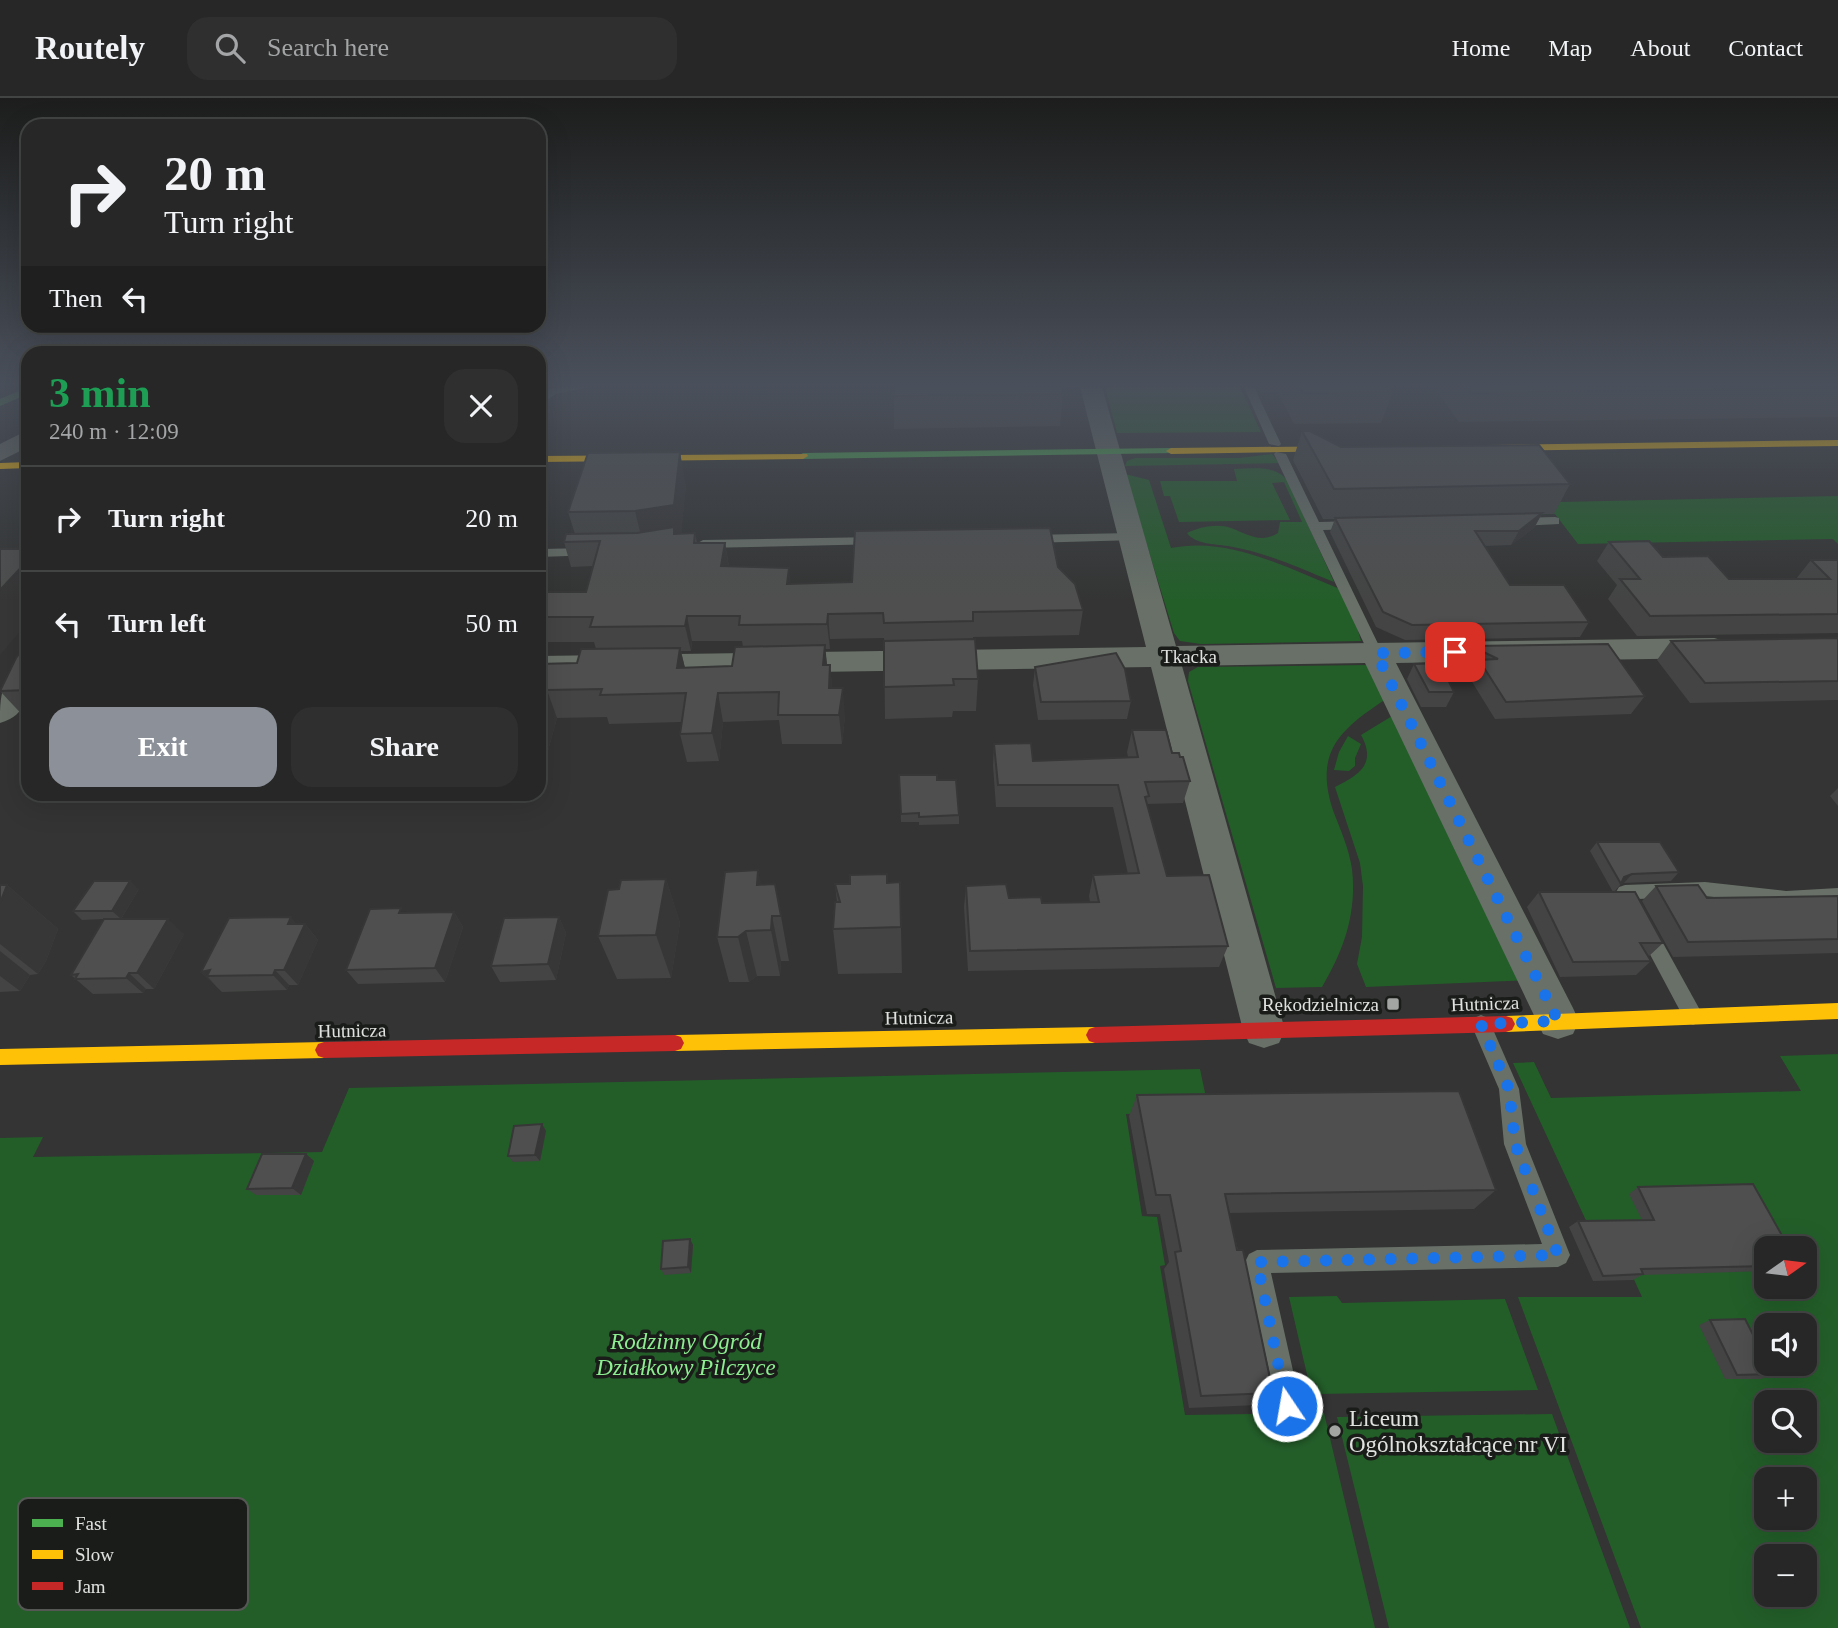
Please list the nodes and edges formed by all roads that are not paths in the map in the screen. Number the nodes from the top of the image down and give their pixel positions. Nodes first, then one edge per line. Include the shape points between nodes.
1 (588, 458) edge
2 (1111, 458) edge
3 (1283, 458) edge
4 (546, 459) edge
5 (21, 465) edge
6 (0, 466) edge
7 (1555, 521) dead end
8 (1502, 522) edge
9 (1370, 525) edge
10 (1315, 526) junction
11 (1133, 537) junction
12 (1018, 539) edge
13 (895, 541) edge
14 (691, 544) edge
15 (604, 552) edge
16 (546, 553) edge
17 (1746, 647) edge
18 (1376, 653) junction
19 (1164, 655) junction
20 (546, 666) edge
21 (21, 686) edge
22 (0, 712) edge
23 (1838, 895) edge
24 (1838, 1011) edge
25 (1693, 1016) junction
26 (1558, 1021) junction
27 (1481, 1024) junction
28 (1264, 1030) junction
29 (0, 1057) edge
30 (1287, 1406) dead end

1 - 4 street
2 - 11 street
3 - 10 lane
5 - 6 street
7 - 8 lane
9 - 10 lane
10 - 18 lane
11 - 12 lane
11 - 19 street
13 - 14 lane
15 - 16 lane
17 - 18 street, Tkacka
18 - 19 street, Tkacka
18 - 26 street
19 - 20 street, Tkacka
19 - 28 street
21 - 22 street
23 - 25 lane via 1786,898 1704,889 1625,892
24 - 25 street, Hutnicza
25 - 26 street, Hutnicza
26 - 27 street, Hutnicza
27 - 28 street, Hutnicza
27 - 30 lane via 1509,1089 1515,1144 1558,1255 1257,1262
28 - 29 street, Hutnicza

